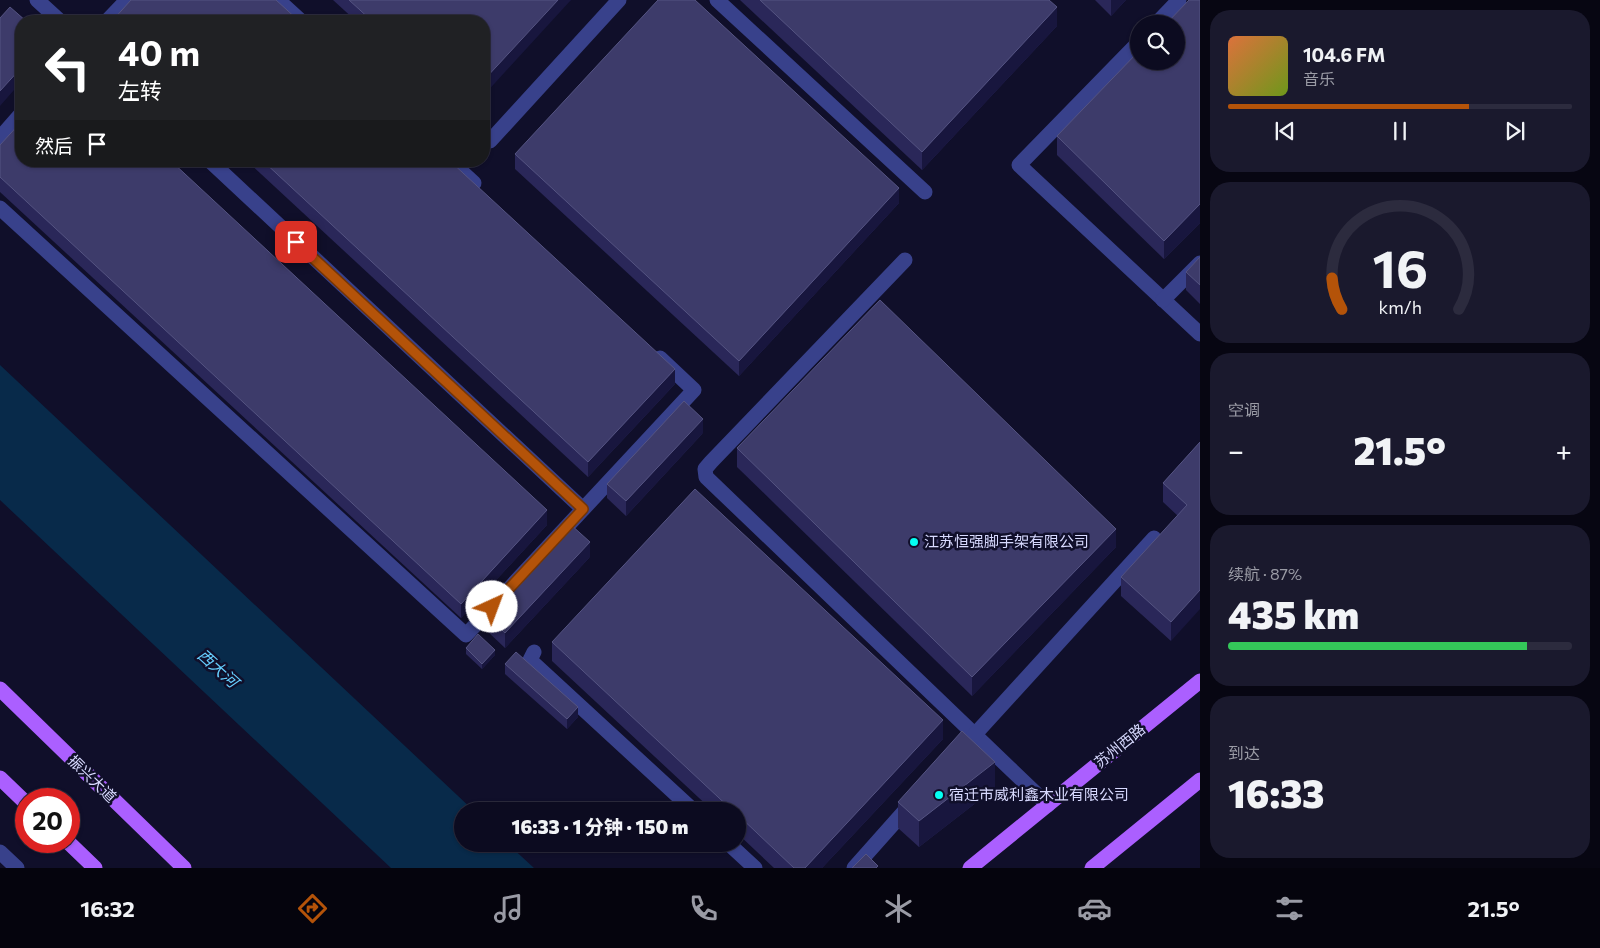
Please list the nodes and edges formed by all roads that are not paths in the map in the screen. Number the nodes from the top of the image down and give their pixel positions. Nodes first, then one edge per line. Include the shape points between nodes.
1 (37, 0) edge
2 (126, 0) edge
3 (278, 0) edge
4 (619, 0) edge
5 (717, 0) edge
6 (1179, 0) edge
7 (53, 15) edge
8 (112, 15) edge
9 (294, 15) edge
10 (1165, 15) edge
11 (1130, 51) edge
12 (15, 121) edge
13 (0, 138) edge
14 (490, 141) dead end
15 (216, 167) edge
16 (456, 167) edge
17 (925, 192) dead end
18 (486, 195) edge
19 (0, 208) edge
20 (905, 260) dead end
21 (1200, 263) edge
22 (1164, 300) junction
23 (1200, 334) edge
24 (651, 350) edge
25 (583, 509) junction
26 (1154, 538) edge
27 (534, 652) dead end
28 (1200, 681) edge
29 (0, 689) edge
30 (974, 735) junction
31 (961, 750) edge
32 (0, 778) edge
33 (1200, 780) edge
34 (15, 792) edge
35 (921, 794) edge
36 (684, 802) edge
37 (1048, 805) junction
38 (0, 852) edge
39 (738, 852) edge
40 (79, 853) edge
41 (17, 868) edge
42 (95, 868) edge
43 (184, 868) edge
44 (755, 868) edge
45 (854, 868) edge
46 (970, 868) edge
47 (1092, 868) edge

1 - 7 lane
2 - 8 lane
3 - 9 lane
4 - 14 lane
5 - 17 lane
6 - 10 lane
11 - 22 lane via 1020,164
12 - 13 lane
15 - 25 lane
16 - 18 lane
19 - 25 lane via 466,635
20 - 30 lane via 705,469 706,477
21 - 22 lane
22 - 23 lane
24 - 25 lane via 694,390
26 - 30 lane
27 - 36 lane via 530,660
28 - 37 main road, 苏州西路
29 - 43 main road, 振兴大道
30 - 31 lane
30 - 37 lane
32 - 34 main road
33 - 47 main road
35 - 45 lane
37 - 46 main road, 苏州西路
38 - 41 lane
39 - 44 lane
40 - 42 main road

